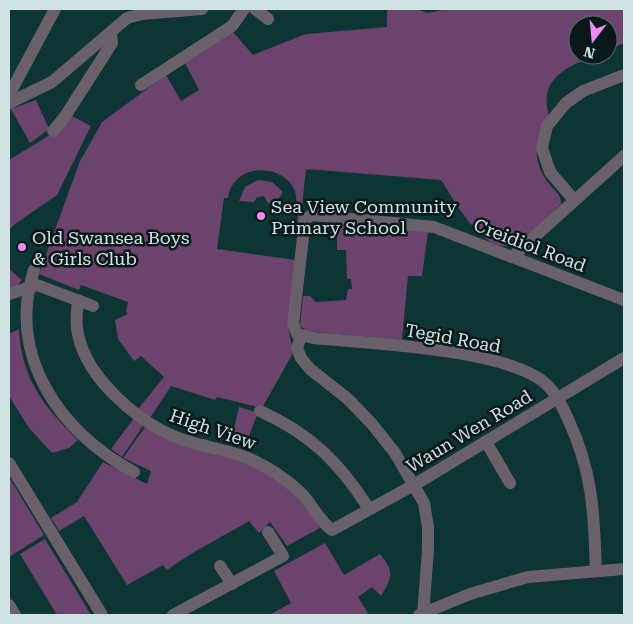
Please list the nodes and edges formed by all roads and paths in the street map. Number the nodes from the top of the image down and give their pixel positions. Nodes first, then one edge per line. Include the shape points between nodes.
1 (55, 9) edge
2 (202, 9) edge
3 (244, 9) edge
4 (255, 9) edge
5 (142, 11) edge
6 (268, 19) dead end
7 (111, 33) junction
8 (624, 75) edge
9 (141, 85) dead end
10 (9, 103) edge
11 (53, 131) dead end
12 (624, 156) edge
13 (574, 200) junction
14 (512, 257) junction
15 (34, 270) dead end
16 (28, 287) junction
17 (9, 294) edge
18 (78, 300) junction
19 (624, 300) edge
20 (92, 306) dead end
21 (301, 336) junction
22 (624, 358) edge
23 (558, 398) junction
24 (260, 411) dead end
25 (486, 442) junction
26 (9, 463) edge
27 (134, 472) dead end
28 (510, 483) dead end
29 (414, 485) junction
30 (369, 509) junction
31 (330, 529) joint
32 (268, 532) dead end
33 (220, 566) dead end
34 (624, 569) edge
35 (596, 571) junction
36 (232, 584) junction
37 (9, 605) edge
38 (422, 614) edge
39 (15, 615) edge
40 (102, 615) edge
41 (174, 615) edge

1 - 10 street via 9,95
2 - 5 street
3 - 9 street via 232,26
4 - 6 street
5 - 7 street
7 - 10 street via 52,82
7 - 11 street via 112,44
8 - 13 street via 584,91 566,103 547,126 542,148 550,172
12 - 13 street
13 - 14 street
14 - 19 street, Creidiol Road
14 - 21 street, Creidiol Road via 425,225 311,215 305,220 293,324
15 - 16 street
16 - 17 street
16 - 18 street via 37,285
16 - 27 street via 28,338 31,358 40,380 75,426 110,457
18 - 20 street
18 - 31 street, High View via 77,334 86,357 98,376 134,412 163,432 242,455 273,472 303,495
21 - 23 street, Tegid Road via 493,360 532,374 546,383
21 - 29 street via 297,348 301,358 372,424
22 - 23 street, Waun Wen Road
23 - 25 street, Waun Wen Road
23 - 35 street, Tegid Road via 588,473
24 - 30 street via 284,422 324,452 350,479
25 - 28 street
25 - 29 street, Waun Wen Road
26 - 40 street
29 - 30 street, Waun Wen Road
29 - 38 street via 424,503 428,526 428,576
30 - 31 street, Waun Wen Road
32 - 36 street via 283,556
33 - 36 street
34 - 35 street
35 - 38 street via 528,577 470,594
36 - 41 street
37 - 39 street

